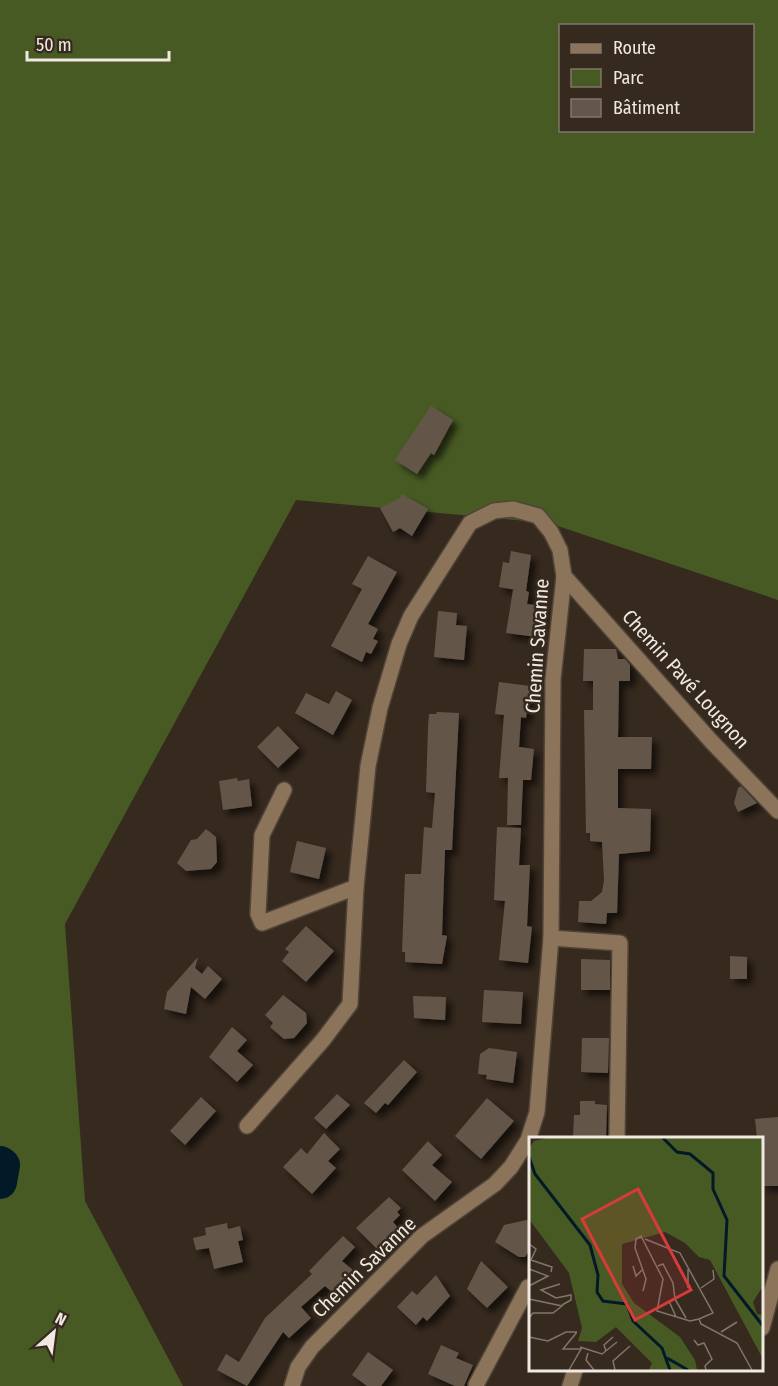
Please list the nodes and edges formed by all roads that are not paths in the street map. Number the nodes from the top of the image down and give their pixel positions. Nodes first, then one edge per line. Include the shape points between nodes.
1 (564, 576) junction
2 (284, 790) dead end
3 (778, 811) edge
4 (356, 887) junction
5 (551, 938) junction
6 (247, 1126) dead end
7 (617, 1137) edge
8 (778, 1269) edge
9 (528, 1287) dead end
10 (763, 1324) edge
11 (575, 1371) edge
12 (292, 1386) edge
13 (476, 1386) edge
14 (482, 1386) edge
15 (570, 1386) edge

1 - 3 street, Chemin Pavé Lougnon
1 - 4 street, Chemin Savanne via 560,550 538,516 513,509 494,511 470,523 411,616 399,644 368,766
1 - 5 street, Chemin Savanne via 553,679
2 - 4 street via 261,835 258,915 262,923
4 - 6 street, Chemin Savanne via 350,1004
5 - 7 street via 620,942
5 - 12 street, Chemin Savanne via 537,1112 528,1140 495,1184 422,1236 312,1347 297,1367
8 - 10 street
9 - 13 street
11 - 15 street
13 - 14 street

